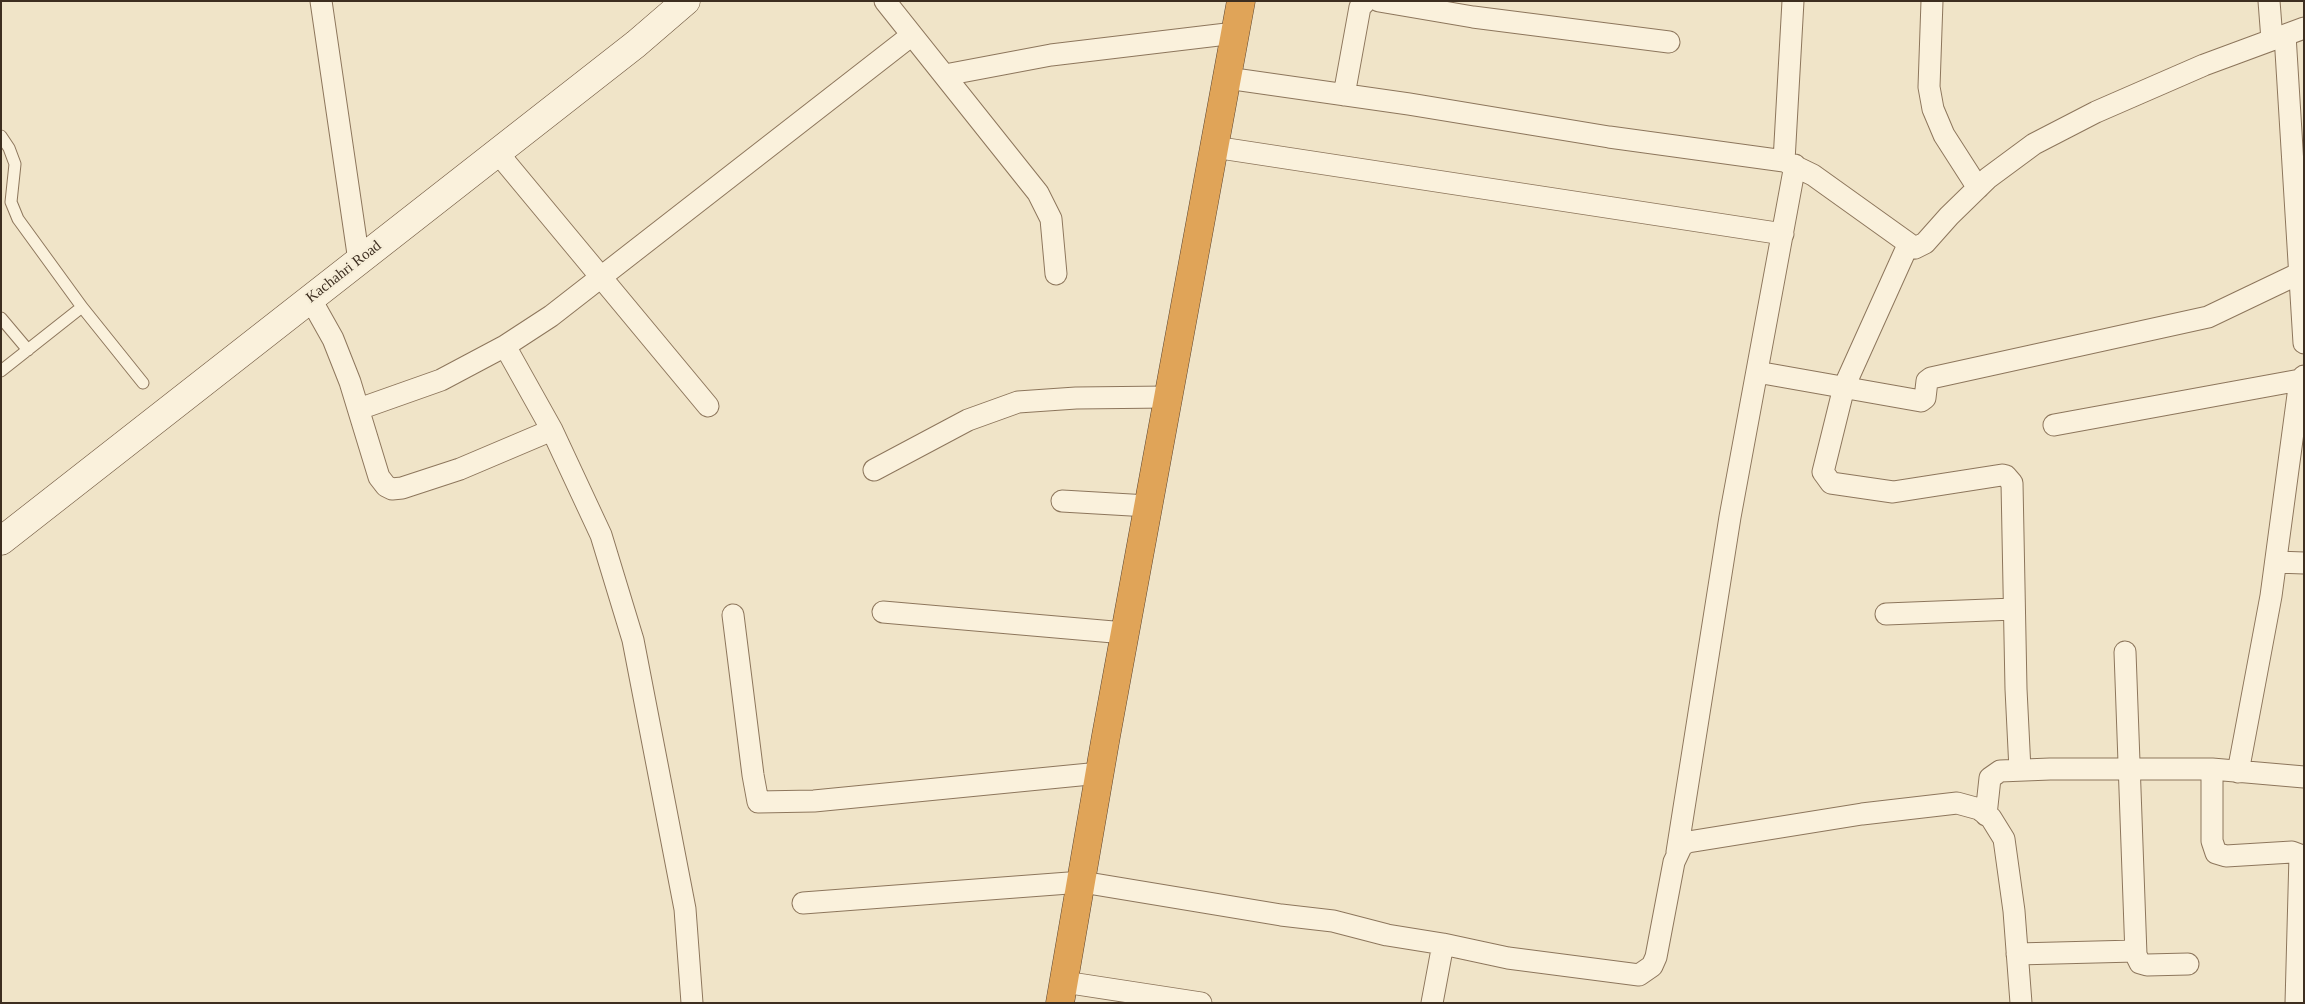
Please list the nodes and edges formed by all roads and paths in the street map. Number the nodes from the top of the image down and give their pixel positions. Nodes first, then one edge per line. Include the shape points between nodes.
1 (321, 1) edge
2 (686, 1) edge
3 (885, 1) edge
4 (1241, 1) edge
5 (1366, 1) edge
6 (1379, 1) edge
7 (1793, 1) edge
8 (1932, 1) edge
9 (2269, 1) edge
10 (1235, 32) junction
11 (2287, 34) edge
12 (912, 35) junction
13 (1668, 42) dead end
14 (945, 76) junction
15 (1227, 78) junction
16 (1344, 95) junction
17 (1, 136) edge
18 (1214, 147) junction
19 (497, 152) junction
20 (1790, 163) junction
21 (1978, 188) junction
22 (2300, 227) edge
23 (1783, 234) junction
24 (1908, 245) junction
25 (359, 260) junction
26 (1056, 274) dead end
27 (2298, 274) junction
28 (602, 276) junction
29 (310, 298) junction
30 (82, 306) junction
31 (1, 318) edge
32 (2304, 343) edge
33 (505, 346) junction
34 (28, 350) junction
35 (1, 372) edge
36 (1757, 372) junction
37 (2302, 378) edge
38 (143, 383) dead end
39 (1844, 387) junction
40 (1168, 397) junction
41 (708, 406) dead end
42 (359, 409) junction
43 (2054, 425) dead end
44 (552, 430) junction
45 (874, 470) dead end
46 (1062, 501) dead end
47 (1148, 506) junction
48 (1, 541) edge
49 (2276, 562) junction
50 (2304, 563) edge
51 (2014, 609) junction
52 (883, 612) dead end
53 (1886, 614) dead end
54 (733, 615) dead end
55 (1125, 633) junction
56 (2125, 652) dead end
57 (2130, 768) junction
58 (2212, 769) junction
59 (2020, 770) junction
60 (2238, 772) junction
61 (1100, 774) junction
62 (2304, 777) edge
63 (1986, 815) junction
64 (1677, 852) junction
65 (1082, 882) junction
66 (803, 903) dead end
67 (1443, 944) junction
68 (2135, 951) junction
69 (2017, 954) junction
70 (2188, 964) dead end
71 (1062, 992) edge
72 (692, 1003) edge
73 (1201, 1003) edge
74 (1432, 1003) edge
75 (2021, 1003) edge
76 (2296, 1003) edge

1 - 25 street
2 - 19 main road, Kachahri Road
3 - 12 street
4 - 10 highway
5 - 16 street via 1360,7
6 - 13 street via 1473,17
7 - 20 street
8 - 21 street via 1929,87 1933,109 1944,134
9 - 11 street
10 - 14 street via 1051,55
10 - 15 highway
11 - 21 street via 2204,65 2096,112 2034,144
11 - 22 street
12 - 14 street
12 - 28 street
14 - 26 street via 1047,206
15 - 16 street
15 - 18 highway
16 - 20 street
17 - 30 lane via 15,164 11,202 18,219
18 - 23 street
18 - 40 highway
19 - 25 main road, Kachahri Road
19 - 28 street
20 - 23 street
20 - 24 street via 1813,175
21 - 24 street via 1923,245 1915,248
22 - 27 street
23 - 36 street
24 - 39 street
25 - 29 main road, Kachahri Road
27 - 32 street
27 - 39 street via 2208,317 1931,378 1921,401
28 - 33 street via 551,316
28 - 41 street
29 - 42 street via 332,339
29 - 48 main road, Kachahri Road
30 - 34 lane
30 - 38 lane
31 - 34 lane
33 - 42 street via 441,380
33 - 44 street
34 - 35 lane
36 - 39 street
36 - 64 street
37 - 43 street
37 - 49 street
39 - 51 street via 1823,472 1831,482 1893,492 2002,475 2009,478 2013,488
40 - 45 street via 1018,402 968,420
40 - 47 highway
42 - 44 street via 379,477 392,489 460,469
44 - 72 street via 601,536 633,640 685,910
46 - 47 street
47 - 55 highway
49 - 50 street
49 - 60 street
51 - 53 street
51 - 59 street
52 - 55 street
54 - 61 street via 758,802 814,801
55 - 61 highway
56 - 57 street
57 - 58 street
57 - 59 street
57 - 68 street
58 - 60 street
58 - 76 street via 2212,841 2216,853 2226,856 2292,852 2300,855
59 - 63 street via 2000,771 1990,778
60 - 62 street
61 - 65 highway
63 - 64 street via 1979,809 1957,803 1920,807 1688,842
63 - 69 street via 1998,827 2007,850
64 - 67 street via 1656,956 1652,966 1640,975 1525,961
65 - 66 street
65 - 67 street via 1333,921 1387,935
65 - 71 highway
67 - 74 street
68 - 69 street
68 - 70 street via 2140,964
69 - 75 street
71 - 73 street

